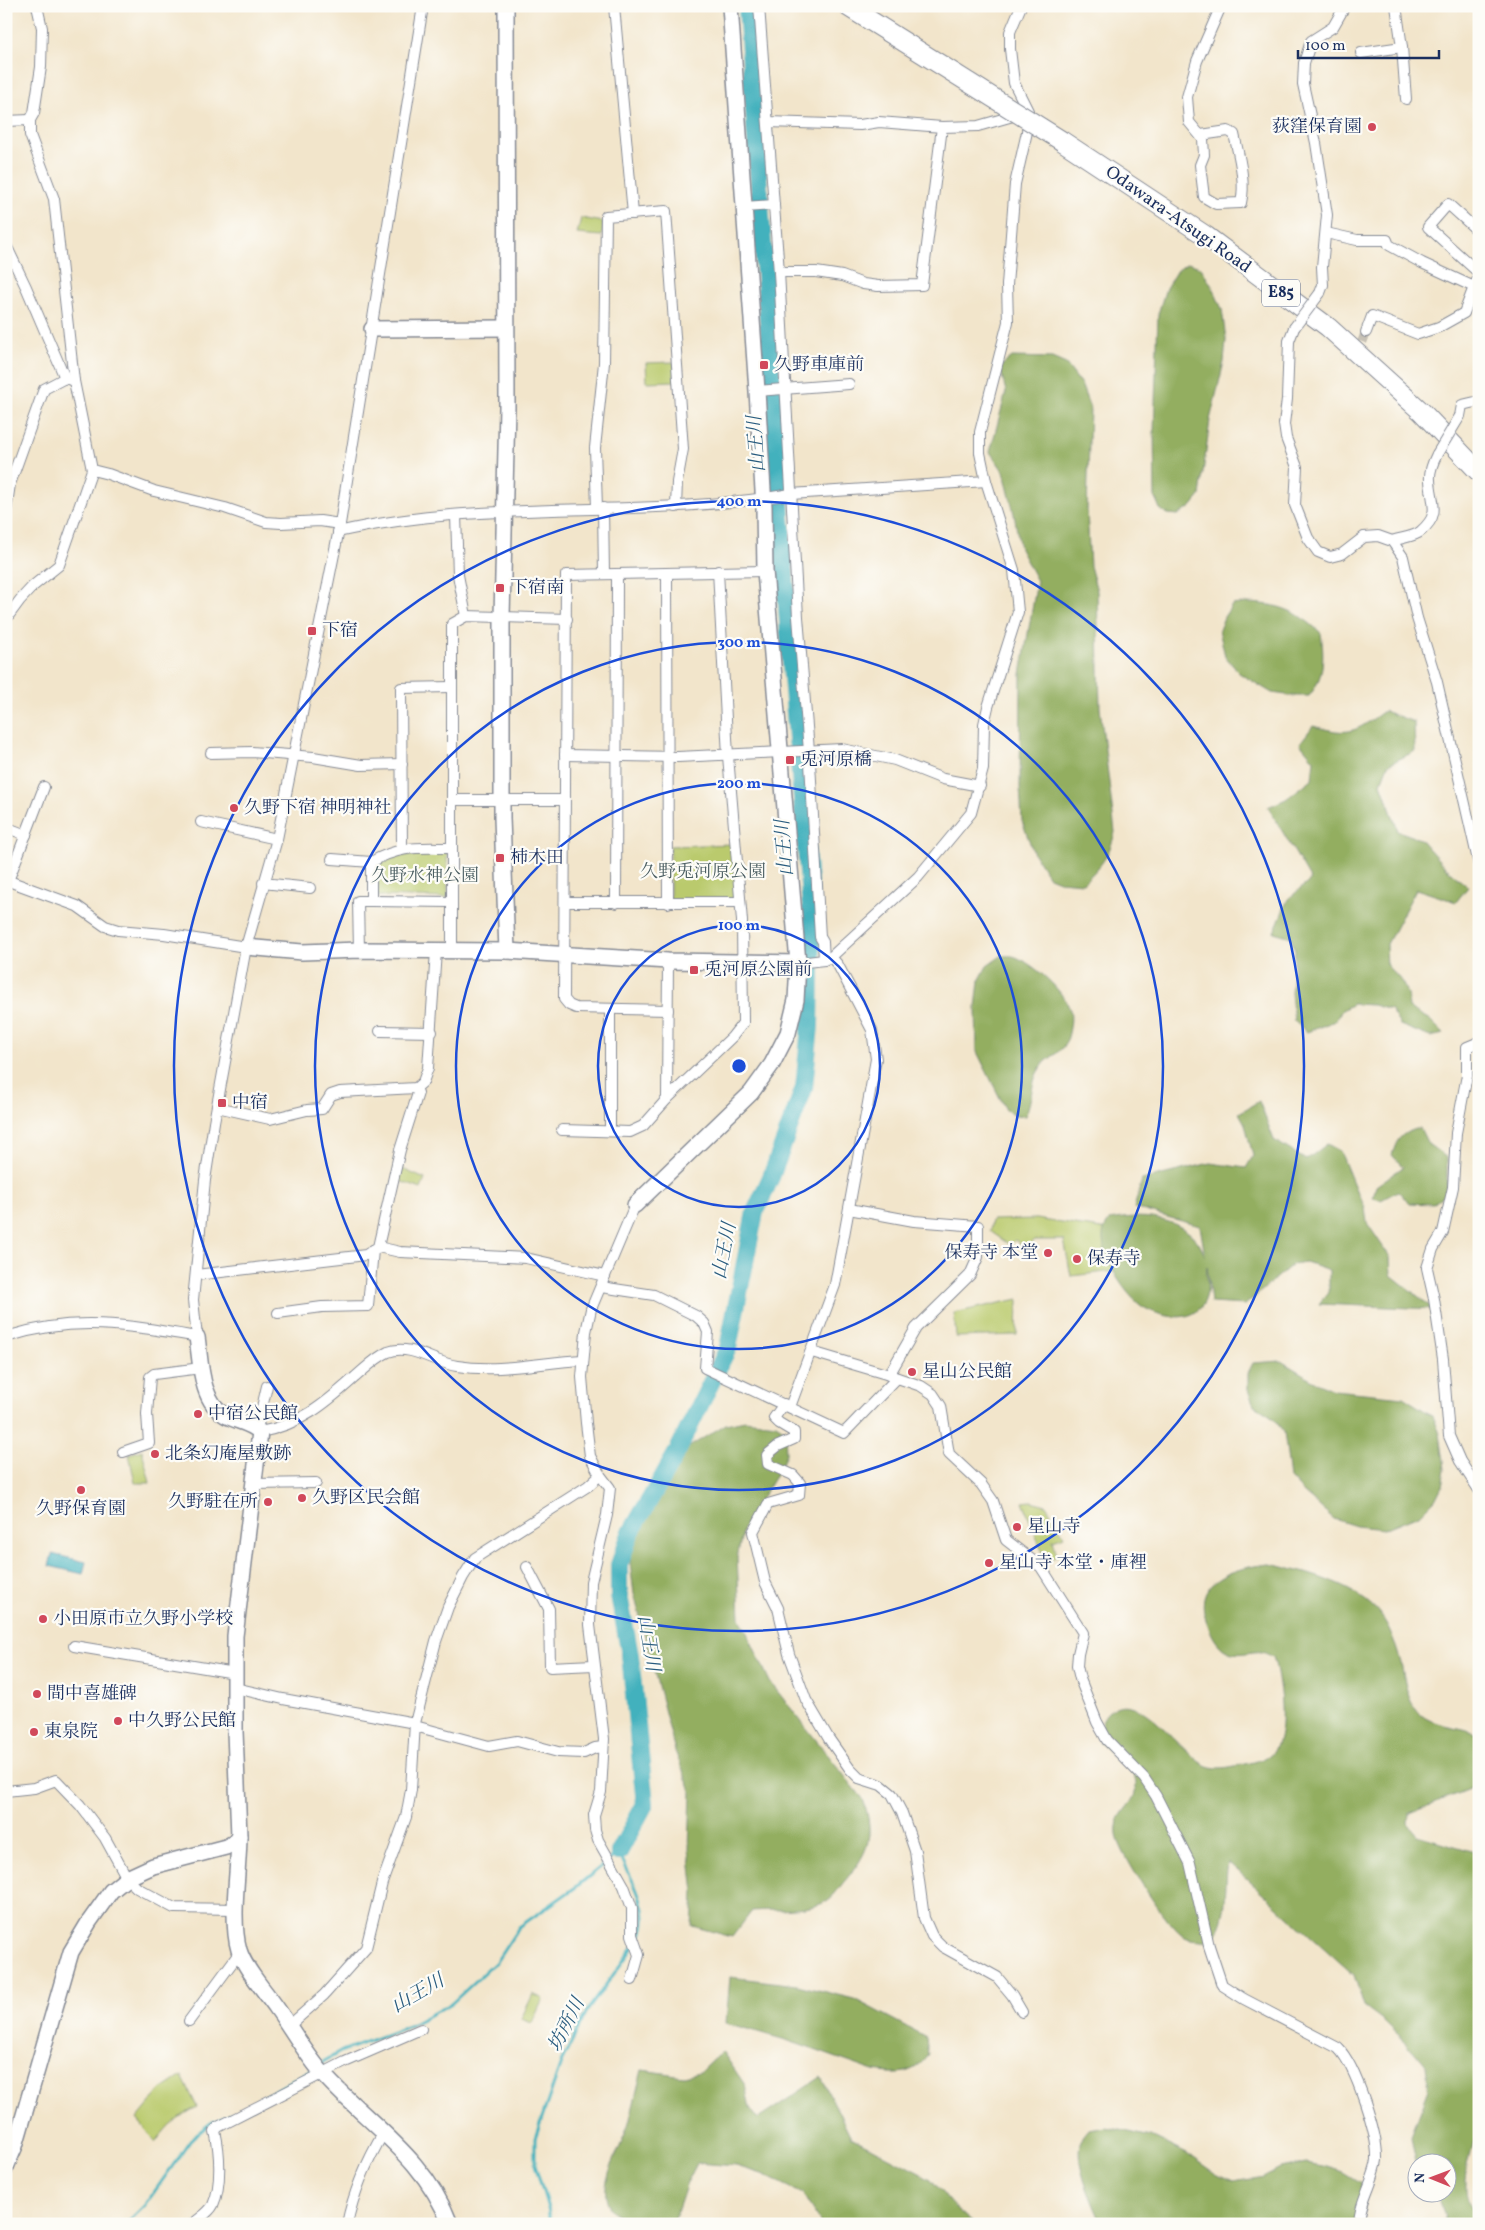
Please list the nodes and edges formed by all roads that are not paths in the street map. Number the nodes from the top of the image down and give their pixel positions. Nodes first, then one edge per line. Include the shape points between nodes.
1 (37, 6) edge
2 (423, 6) edge
3 (506, 6) edge
4 (614, 6) edge
5 (730, 6) edge
6 (759, 6) edge
7 (847, 6) edge
8 (870, 6) edge
9 (1021, 6) edge
10 (1221, 6) edge
11 (1345, 6) edge
12 (1396, 6) edge
13 (1402, 48) junction
14 (1362, 53) dead end
15 (1406, 99) dead end
16 (1028, 111) junction
17 (30, 120) junction
18 (6, 121) edge
19 (768, 122) junction
20 (942, 126) junction
21 (1065, 135) junction
22 (1201, 135) junction
23 (774, 205) junction
24 (744, 207) junction
25 (633, 214) junction
26 (1479, 232) edge
27 (1326, 233) junction
28 (6, 246) edge
29 (779, 272) junction
30 (1479, 273) edge
31 (1477, 282) edge
32 (506, 328) junction
33 (372, 329) junction
34 (1366, 332) tunnel mouth
35 (69, 380) junction
36 (849, 384) dead end
37 (785, 389) junction
38 (757, 391) junction
39 (1479, 401) edge
40 (1479, 454) edge
41 (92, 470) junction
42 (1479, 472) edge
43 (986, 481) junction
44 (791, 494) junction
45 (763, 499) junction
46 (676, 507) junction
47 (600, 508) junction
48 (6, 511) edge
49 (503, 511) junction
50 (456, 515) junction
51 (339, 528) junction
52 (1392, 541) junction
53 (718, 571) junction
54 (765, 571) junction
55 (604, 574) junction
56 (616, 574) junction
57 (667, 574) junction
58 (466, 616) junction
59 (502, 617) junction
60 (567, 619) junction
61 (6, 620) edge
62 (451, 688) junction
63 (808, 750) junction
64 (778, 752) junction
65 (211, 753) dead end
66 (293, 755) junction
67 (565, 755) junction
68 (616, 756) junction
69 (728, 756) junction
70 (667, 757) junction
71 (402, 764) junction
72 (980, 786) junction
73 (44, 787) dead end
74 (452, 800) junction
75 (503, 800) junction
76 (564, 800) junction
77 (201, 822) dead end
78 (8, 828) dead end
79 (26, 836) junction
80 (277, 839) junction
81 (451, 848) junction
82 (402, 849) junction
83 (332, 859) dead end
84 (371, 862) junction
85 (1479, 865) edge
86 (7, 881) edge
87 (263, 883) junction
88 (310, 888) dead end
89 (371, 901) junction
90 (451, 902) junction
91 (565, 902) junction
92 (739, 902) junction
93 (616, 903) junction
94 (668, 903) junction
95 (246, 947) junction
96 (359, 950) junction
97 (452, 950) junction
98 (436, 951) junction
99 (507, 951) junction
100 (565, 954) junction
101 (826, 959) junction
102 (668, 961) junction
103 (742, 962) junction
104 (798, 963) junction
105 (610, 1009) junction
106 (668, 1010) junction
107 (380, 1031) dead end
108 (432, 1032) junction
109 (1479, 1042) edge
110 (416, 1088) junction
111 (667, 1099) junction
112 (217, 1107) junction
113 (562, 1130) dead end
114 (610, 1131) junction
115 (635, 1205) joint
116 (849, 1209) junction
117 (375, 1249) junction
118 (196, 1275) junction
119 (605, 1276) junction
120 (601, 1286) junction
121 (278, 1314) dead end
122 (6, 1337) edge
123 (197, 1337) junction
124 (812, 1352) junction
125 (583, 1360) junction
126 (202, 1368) junction
127 (893, 1377) junction
128 (267, 1386) dead end
129 (787, 1406) junction
130 (259, 1430) junction
131 (123, 1452) dead end
132 (600, 1475) junction
133 (316, 1483) dead end
134 (254, 1484) junction
135 (1479, 1490) edge
136 (527, 1568) dead end
137 (74, 1646) dead end
138 (594, 1665) junction
139 (235, 1680) junction
140 (415, 1725) junction
141 (603, 1747) junction
142 (6, 1792) edge
143 (239, 1836) junction
144 (127, 1878) junction
145 (236, 1909) junction
146 (240, 1952) junction
147 (632, 1980) dead end
148 (1022, 2012) dead end
149 (189, 2021) dead end
150 (290, 2026) junction
151 (421, 2029) dead end
152 (322, 2073) junction
153 (384, 2132) junction
154 (6, 2167) edge
155 (193, 2224) edge
156 (347, 2224) edge
157 (450, 2224) edge
158 (1359, 2224) edge

1 - 17 street via 42,28 41,67
2 - 33 street
3 - 32 street
4 - 25 street
5 - 24 street
6 - 19 street
7 - 21 highway, Odawara-Atsugi Road / E85, bridge
8 - 21 highway, Odawara-Atsugi Road / E85
9 - 16 street via 1010,32 1010,49 1014,83
10 - 22 street via 1196,61 1187,98 1189,122
11 - 27 street via 1333,27 1311,41 1304,63 1303,84 1316,144
12 - 13 street
13 - 14 street
13 - 15 street
16 - 20 street via 978,126
16 - 43 street via 1027,132 1015,184 1007,285 1008,322 980,432 980,453
17 - 18 street
17 - 35 street via 30,135 54,199
19 - 20 street via 860,125 879,122
19 - 23 street
20 - 29 street via 922,285 878,286 816,272
21 - 40 highway, Odawara-Atsugi Road / E85 via 1211,225 1339,320 1430,402
21 - 42 highway, Odawara-Atsugi Road / E85 via 1328,328 1422,412
22 - 22 street via 1204,139 1200,165 1204,197 1216,204 1241,204 1242,174 1234,134 1228,131
23 - 24 street
23 - 29 street
24 - 38 street
25 - 46 street via 666,211 684,449
25 - 47 street via 606,216 604,363 595,448
26 - 30 street via 1448,204 1428,227
27 - 31 street via 1357,240 1387,240 1422,263
27 - 52 street, bridge via 1323,285 1289,341 1284,424 1297,467 1295,504 1308,538 1318,552 1330,557 1342,554 1364,537 1378,536
28 - 35 street
29 - 37 street
31 - 34 street via 1464,313 1439,327 1418,334 1372,316
32 - 33 street
32 - 49 street
33 - 51 street
35 - 41 street
35 - 48 street via 44,389 10,484
36 - 37 street
37 - 38 street
37 - 44 street
38 - 45 street
39 - 52 street, bridge via 1462,404 1460,416 1432,466 1430,480 1434,516 1420,532
41 - 51 street via 266,522 320,521
41 - 61 street via 59,565 33,586
43 - 44 street
43 - 72 street via 1014,570 1018,612 984,724
44 - 45 street
44 - 63 street
45 - 46 street
45 - 54 street
46 - 47 street
47 - 49 street
47 - 55 street
49 - 50 street
49 - 59 street
50 - 51 street
50 - 58 street via 458,575
51 - 66 street
52 - 85 street via 1403,557 1417,618 1437,682
53 - 54 street
53 - 57 street
53 - 69 street
54 - 64 street
55 - 56 street
55 - 60 street via 566,575
56 - 57 street
56 - 68 street
57 - 70 street
58 - 59 street
58 - 62 street via 452,624
59 - 60 street
59 - 75 street
60 - 67 street
62 - 71 street via 401,688
62 - 74 street
63 - 64 street
63 - 72 street via 842,750 895,760 943,778
63 - 101 street via 820,937
64 - 69 street
64 - 104 street
65 - 66 street
66 - 71 street via 361,765
66 - 80 street
67 - 68 street
67 - 76 street
68 - 70 street
68 - 93 street
69 - 70 street
69 - 92 street
70 - 94 street
71 - 82 street
72 - 101 street via 972,813 918,877
73 - 79 street
74 - 75 street
74 - 81 street
75 - 76 street
75 - 99 street
76 - 91 street
77 - 80 street
78 - 79 street
79 - 86 street
80 - 87 street
81 - 82 street
81 - 90 street
82 - 84 street
83 - 84 street
84 - 89 street
86 - 95 street via 77,906 105,926 118,930
87 - 88 street
87 - 95 street
89 - 90 street
89 - 96 street via 358,901
90 - 97 street
91 - 93 street
91 - 100 street
92 - 94 street
92 - 103 street
93 - 94 street
95 - 96 street via 302,952
95 - 112 street
96 - 98 street
97 - 98 street
97 - 99 street
98 - 108 street
99 - 100 street
100 - 102 street
100 - 105 street via 564,1000 568,1005
101 - 104 street
101 - 116 street via 838,965 872,1030 875,1044 876,1059
102 - 103 street
102 - 106 street
103 - 104 street
103 - 111 street via 743,1023
104 - 115 street via 788,1032 772,1064 751,1093
105 - 106 street
105 - 114 street
106 - 111 street
107 - 108 street
108 - 110 street via 428,1068 423,1082
109 - 135 street via 1467,1047 1467,1075 1456,1133 1453,1187 1444,1232 1433,1249 1427,1268 1442,1359 1448,1436
110 - 112 street via 340,1092 331,1095 322,1109 270,1119
110 - 117 street via 418,1093
111 - 114 street via 643,1126 630,1132
112 - 118 street via 205,1180
113 - 114 street
115 - 119 street
116 - 124 street via 835,1285
116 - 127 street via 914,1221 978,1226 978,1257 970,1276 916,1328
117 - 118 street via 366,1255
117 - 119 street via 526,1258
117 - 121 street via 368,1306 322,1307
118 - 123 street via 193,1300
119 - 120 street
120 - 125 street via 591,1309
120 - 129 street via 654,1296 696,1316 708,1332 705,1368
122 - 123 street via 38,1328 93,1323 136,1326
123 - 126 street
124 - 127 street
124 - 129 street
125 - 130 street via 482,1369 455,1366 404,1350 389,1352 297,1422 281,1428
125 - 132 street via 590,1456
126 - 130 street via 208,1399 217,1410
126 - 131 street via 150,1377 149,1443
127 - 129 street via 844,1432
127 - 158 street via 934,1394 941,1406 949,1454 981,1484 993,1501 1006,1540 1041,1567 1083,1633 1077,1666 1080,1679 1097,1722 1108,1740 1144,1778 1156,1796 1190,1863 1211,1954 1222,1985 1338,2048 1346,2057 1366,2106 1376,2149 1377,2162
128 - 130 street
129 - 148 street via 774,1418 794,1432 794,1439 767,1455 768,1464 793,1475 800,1483 798,1494 768,1504 753,1532 765,1582 778,1608 789,1654 806,1700 850,1769 859,1778 881,1785 892,1794 915,1851 924,1918 932,1936 943,1947 997,1977
130 - 134 street
132 - 138 street via 610,1488 591,1582 590,1625
132 - 140 street via 588,1486 475,1558 448,1607
133 - 134 street
134 - 139 street via 238,1598
136 - 138 street via 549,1609 550,1667
137 - 139 street
138 - 141 street
139 - 140 street via 283,1699
139 - 143 street
140 - 141 street via 489,1746 517,1742 558,1752 584,1753
140 - 150 street via 406,1818 382,1883 366,1948 324,1995
141 - 147 street via 595,1830 632,1908 632,1935 639,1955
142 - 144 street via 34,1788 56,1780 105,1838
143 - 144 street via 226,1848 153,1866
143 - 145 street
144 - 145 street via 136,1888 174,1908
144 - 154 street via 111,1891 72,1952
145 - 146 street
146 - 149 street
146 - 150 street
150 - 152 street
151 - 152 street
152 - 153 street
152 - 155 street via 218,2127 215,2131 219,2170 215,2198 212,2206
153 - 156 street via 369,2157
153 - 157 street via 421,2172

